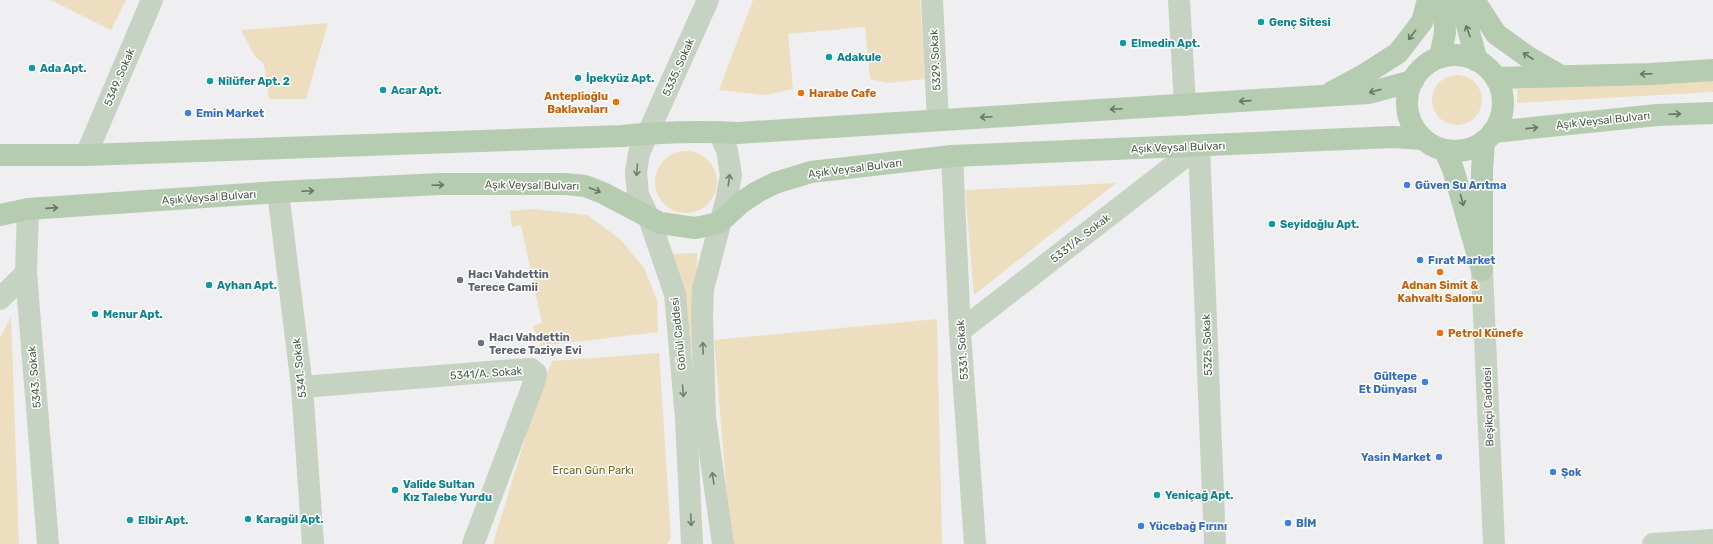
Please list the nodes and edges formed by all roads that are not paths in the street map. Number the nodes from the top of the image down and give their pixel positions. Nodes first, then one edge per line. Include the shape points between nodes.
1 (152, 0) edge
2 (708, 0) edge
3 (932, 0) edge
4 (1179, 0) edge
5 (1428, 0) edge
6 (1444, 0) edge
7 (1460, 0) edge
8 (1474, 0) edge
9 (1440, 57) junction
10 (1477, 61) junction
11 (1713, 70) edge
12 (1561, 76) junction
13 (1496, 78) junction
14 (1413, 81) junction
15 (1323, 96) junction
16 (1185, 105) junction
17 (1713, 113) edge
18 (938, 120) junction
19 (719, 132) junction
20 (649, 134) junction
21 (1489, 137) junction
22 (1423, 139) junction
23 (1199, 146) junction
24 (0, 150) edge
25 (1445, 150) junction
26 (11, 155) edge
27 (86, 155) junction
28 (952, 156) junction
29 (278, 192) junction
30 (28, 209) junction
31 (0, 215) edge
32 (649, 218) junction
33 (719, 223) junction
34 (1482, 270) junction
35 (26, 273) junction
36 (0, 299) edge
37 (960, 330) junction
38 (302, 387) junction
39 (1713, 540) edge
40 (48, 544) edge
41 (313, 544) edge
42 (473, 544) edge
43 (692, 544) edge
44 (723, 544) edge
45 (975, 544) edge
46 (1215, 544) edge
47 (1494, 544) edge
48 (1653, 544) edge

1 - 27 street, 5349. Sokak
2 - 20 street, 5335. Sokak
3 - 18 street, 5329. Sokak
4 - 16 street
5 -> 15 main road via 1422,22 1398,54
6 - 9 main road via 1445,33
10 -> 7 main road
12 -> 8 main road via 1496,34
9 - 10 main road, Aşık Veysal Bulvarı via 1456,55
9 - 14 main road, Aşık Veysal Bulvarı via 1426,64 1415,75
10 - 13 main road, Aşık Veysal Bulvarı via 1486,66
11 -> 12 main road
12 - 13 main road
13 - 21 main road, Aşık Veysal Bulvarı via 1502,93 1503,109 1499,125
14 -> 15 main road via 1368,93
14 - 22 main road, Aşık Veysal Bulvarı via 1408,90 1407,105 1410,121
15 -> 16 main road
16 -> 18 main road
21 -> 17 main road, Aşık Veysal Bulvarı via 1657,115
18 - 19 main road via 746,133
19 - 20 main road
33 -> 19 street, Gönül Caddesi via 731,175 728,150
20 - 27 main road
20 -> 32 street, Gönül Caddesi via 639,153 636,172 638,195
21 - 25 main road, Aşık Veysal Bulvarı via 1476,147 1461,151
21 - 34 main road, Beşikçi Caddesi via 1482,170
22 - 23 main road, Aşık Veysal Bulvarı
22 - 25 main road, Aşık Veysal Bulvarı via 1430,145
23 - 28 main road, Aşık Veysal Bulvarı
23 - 37 street, 5331/A. Sokak
23 - 46 street, 5325. Sokak
24 - 26 main road
25 -> 34 main road, Beşikçi Caddesi via 1454,169
26 - 27 main road
28 - 33 main road, Aşık Veysal Bulvarı via 811,172 775,183 757,192
28 - 37 street, 5331. Sokak
30 -> 29 main road, Aşık Veysal Bulvarı
29 -> 32 main road, Aşık Veysal Bulvarı via 439,184 566,184 586,186
29 - 38 street, 5341. Sokak
30 - 31 main road, Aşık Veysal Bulvarı
30 - 35 street, 5343. Sokak
32 - 33 main road, Aşık Veysal Bulvarı via 660,223 695,228
32 -> 43 street, Gönül Caddesi via 675,294 686,418
44 -> 33 street, Gönül Caddesi via 705,418 702,317 703,289
34 - 47 street, Beşikçi Caddesi
35 - 36 street
35 - 40 street, 5343. Sokak
37 - 45 street, 5331. Sokak
38 - 41 street, 5341. Sokak
38 - 42 street, 5341/A. Sokak via 530,369 536,373
39 - 48 street

